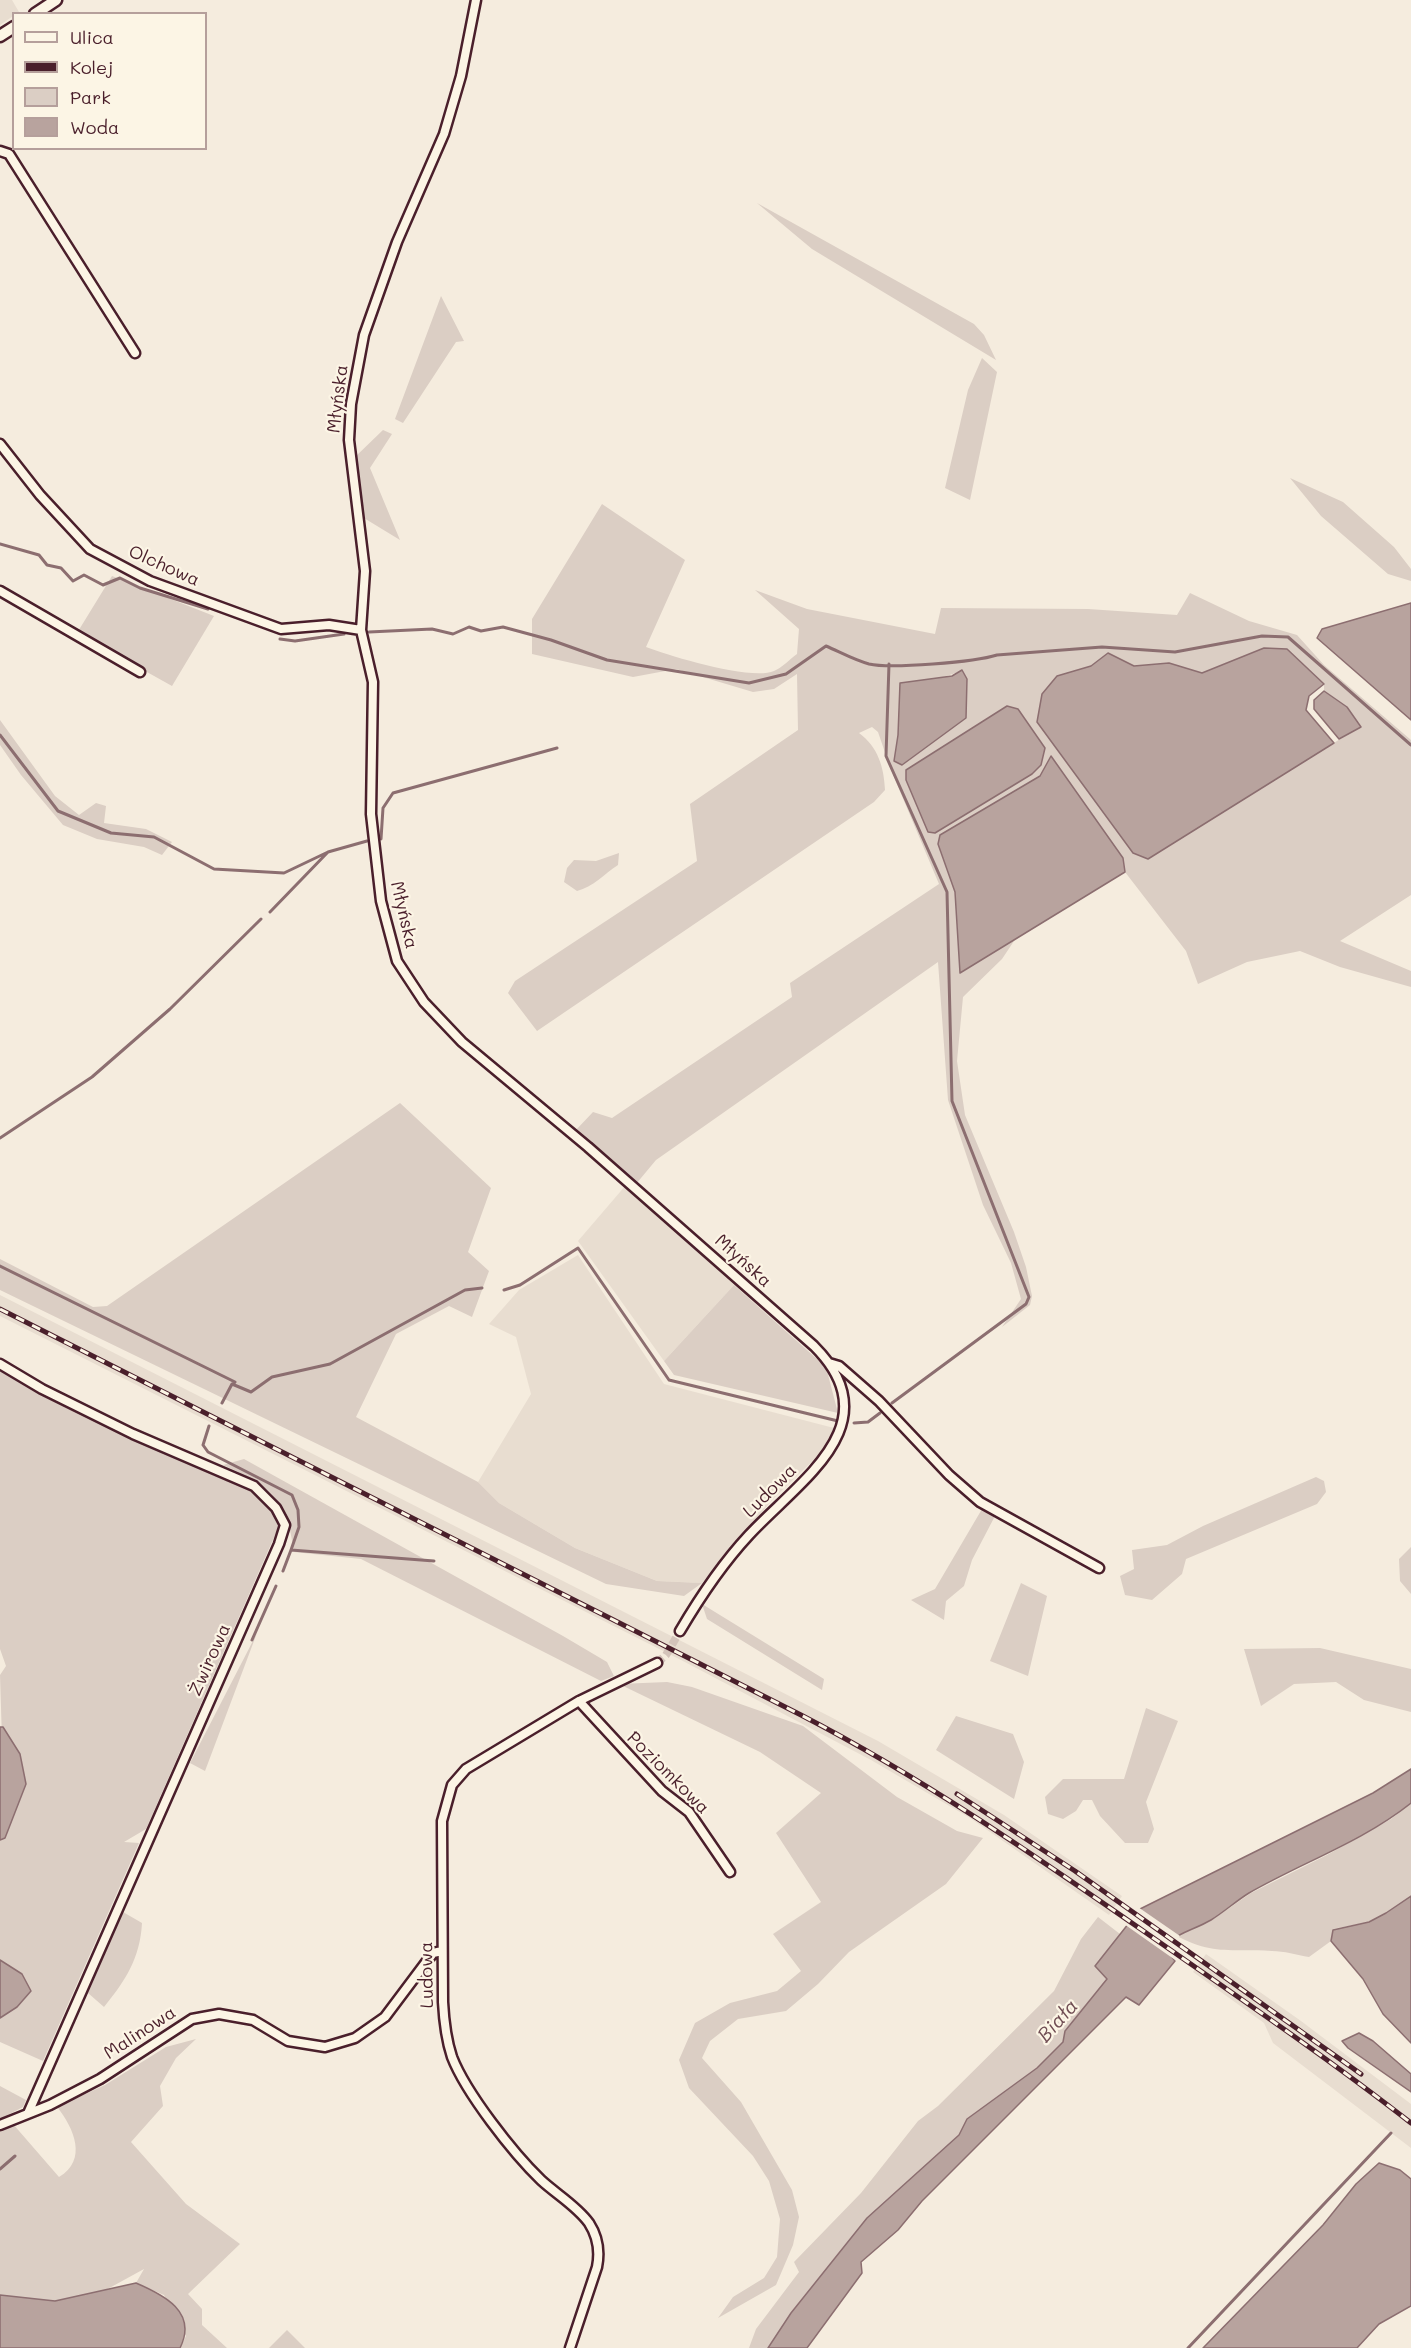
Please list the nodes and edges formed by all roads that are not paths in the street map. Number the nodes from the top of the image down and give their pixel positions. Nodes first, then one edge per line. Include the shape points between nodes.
1 (56, 0) edge
2 (476, 0) edge
3 (38, 12) edge
4 (0, 151) edge
5 (135, 352) dead end
6 (0, 444) edge
7 (0, 591) edge
8 (362, 630) junction
9 (140, 672) dead end
10 (829, 1363) junction
11 (0, 1364) edge
12 (1099, 1568) dead end
13 (680, 1631) tunnel mouth
14 (657, 1663) tunnel mouth
15 (579, 1701) junction
16 (730, 1872) dead end
17 (442, 1951) junction
18 (29, 2111) junction
19 (0, 2125) edge
20 (570, 2348) edge

1 - 3 street
2 - 8 street, Młyńska via 447,125 397,242 364,335 351,405 349,440 365,571
4 - 5 street via 9,154
6 - 8 street, Olchowa via 90,549 150,581 281,629 329,625
7 - 9 street
8 - 10 street, Młyńska via 373,682 371,814 381,901 397,961 424,1002 462,1042 597,1155
10 - 12 street, Młyńska via 839,1366 879,1401 980,1502
10 - 13 street, Ludowa via 842,1388 845,1407 839,1436 822,1461 735,1551
11 - 18 street, Żwirowa via 133,1434 254,1486 276,1508 285,1525
14 - 15 street, Ludowa
15 - 16 street, Poziomkowa via 662,1791 689,1812
15 - 17 street, Ludowa via 474,1764 452,1785 441,1827
17 - 18 street, Malinowa via 433,1953 386,2018 355,2038 325,2047 288,2041 253,2020 219,2014 192,2019 100,2079 50,2105
17 - 20 street, Ludowa via 445,2028 461,2076 520,2158 585,2218 596,2238 598,2260
18 - 19 street, Malinowa

